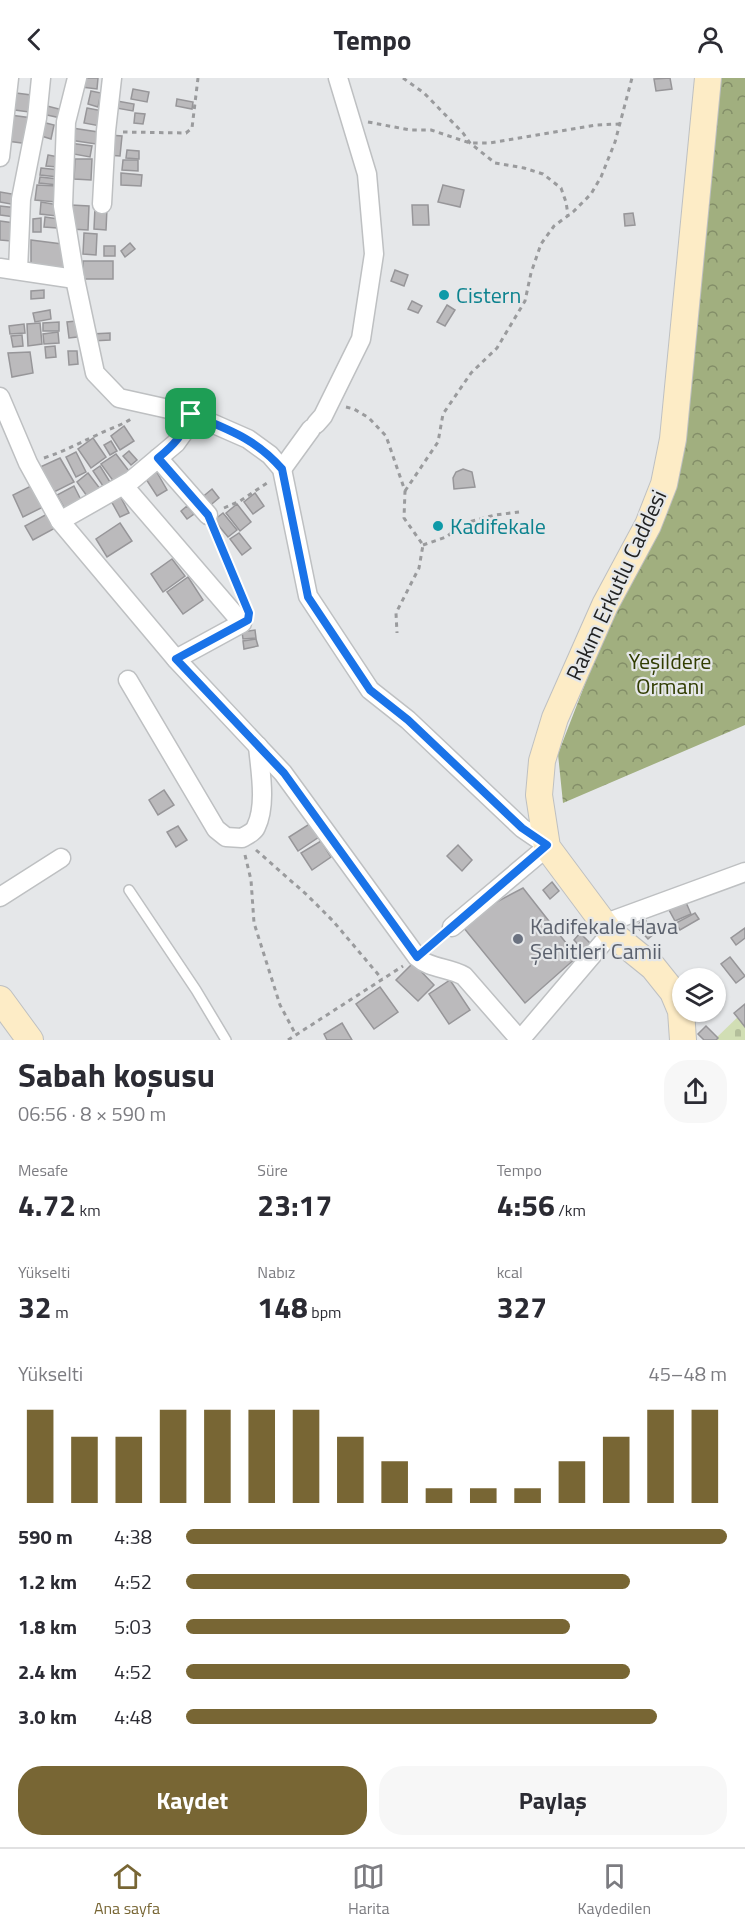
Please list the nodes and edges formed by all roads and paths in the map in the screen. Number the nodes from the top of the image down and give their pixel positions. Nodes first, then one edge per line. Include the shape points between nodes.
1 (9, 78) edge
2 (41, 78) edge
3 (77, 78) edge
4 (112, 78) edge
5 (198, 78) edge
6 (338, 78) edge
7 (403, 78) edge
8 (632, 78) edge
9 (708, 78) edge
10 (2, 108) edge
11 (350, 117) junction
12 (619, 124) junction
13 (180, 135) dead end
14 (470, 143) junction
15 (0, 157) edge
16 (102, 204) dead end
17 (568, 216) junction
18 (0, 268) edge
19 (18, 270) junction
20 (75, 279) junction
21 (0, 397) edge
22 (330, 403) junction
23 (140, 404) junction
24 (191, 414) junction
25 (158, 458) junction
26 (28, 463) junction
27 (282, 469) junction
28 (267, 483) dead end
29 (124, 486) junction
30 (405, 491) junction
31 (519, 512) dead end
32 (208, 515) junction
33 (60, 521) junction
34 (423, 545) junction
35 (242, 623) junction
36 (397, 633) dead end
37 (176, 659) junction
38 (128, 680) dead end
39 (258, 746) junction
40 (242, 838) junction
41 (547, 846) junction
42 (61, 858) dead end
43 (745, 872) edge
44 (129, 890) dead end
45 (0, 897) edge
46 (452, 927) joint
47 (607, 928) junction
48 (417, 957) junction
49 (382, 979) junction
50 (0, 999) edge
51 (296, 1035) junction
52 (30, 1040) edge
53 (226, 1040) edge
54 (288, 1040) edge
55 (520, 1040) edge
56 (683, 1040) edge

1 - 10 street
2 - 19 street via 21,199
3 - 20 street via 66,122 63,206
4 - 16 street
5 - 13 path via 192,128
6 - 11 street
7 - 14 path via 424,93
8 - 12 path
9 - 41 main road, Rakım Erkutlu Caddesi via 673,439 664,484 555,718 542,761 539,795
10 - 15 street
11 - 14 path via 410,130 431,130
11 - 22 street via 367,174 374,254 361,339
12 - 14 path
12 - 17 path via 601,177 591,194
14 - 17 path via 495,162 543,174 561,188
17 - 30 path via 554,226 541,244 525,301 497,348 471,373 443,414 438,442
18 - 19 street
19 - 20 street
20 - 23 street via 95,373 119,398
21 - 26 street
22 - 27 street
22 - 30 path via 369,418 386,436
23 - 24 street
23 - 26 path via 134,415 116,428
24 - 25 street via 176,443
24 - 27 street via 248,438
25 - 29 street
25 - 32 street
26 - 33 street
27 - 41 street via 308,597 370,690 408,720 522,828
28 - 32 path
29 - 33 street
29 - 35 street
30 - 34 path via 404,518
31 - 34 path via 465,524 446,537
32 - 35 path via 249,613 248,620
33 - 37 street
34 - 36 path via 419,568 396,613
35 - 37 street
37 - 39 street
38 - 40 street via 216,829 226,837
39 - 40 street via 260,809 256,827
39 - 48 street via 284,773
40 - 49 path via 333,921
40 - 51 path via 252,880 254,923 280,1005
41 - 46 street
41 - 47 main road, Rakım Erkutlu Caddesi
42 - 45 street
43 - 47 street
44 - 53 lane
46 - 48 path
47 - 55 street
47 - 56 main road, Rakım Erkutlu Caddesi via 653,967 673,992 681,1011
48 - 49 path
48 - 55 street via 428,966 464,976
49 - 51 path
50 - 52 main road
51 - 54 path

